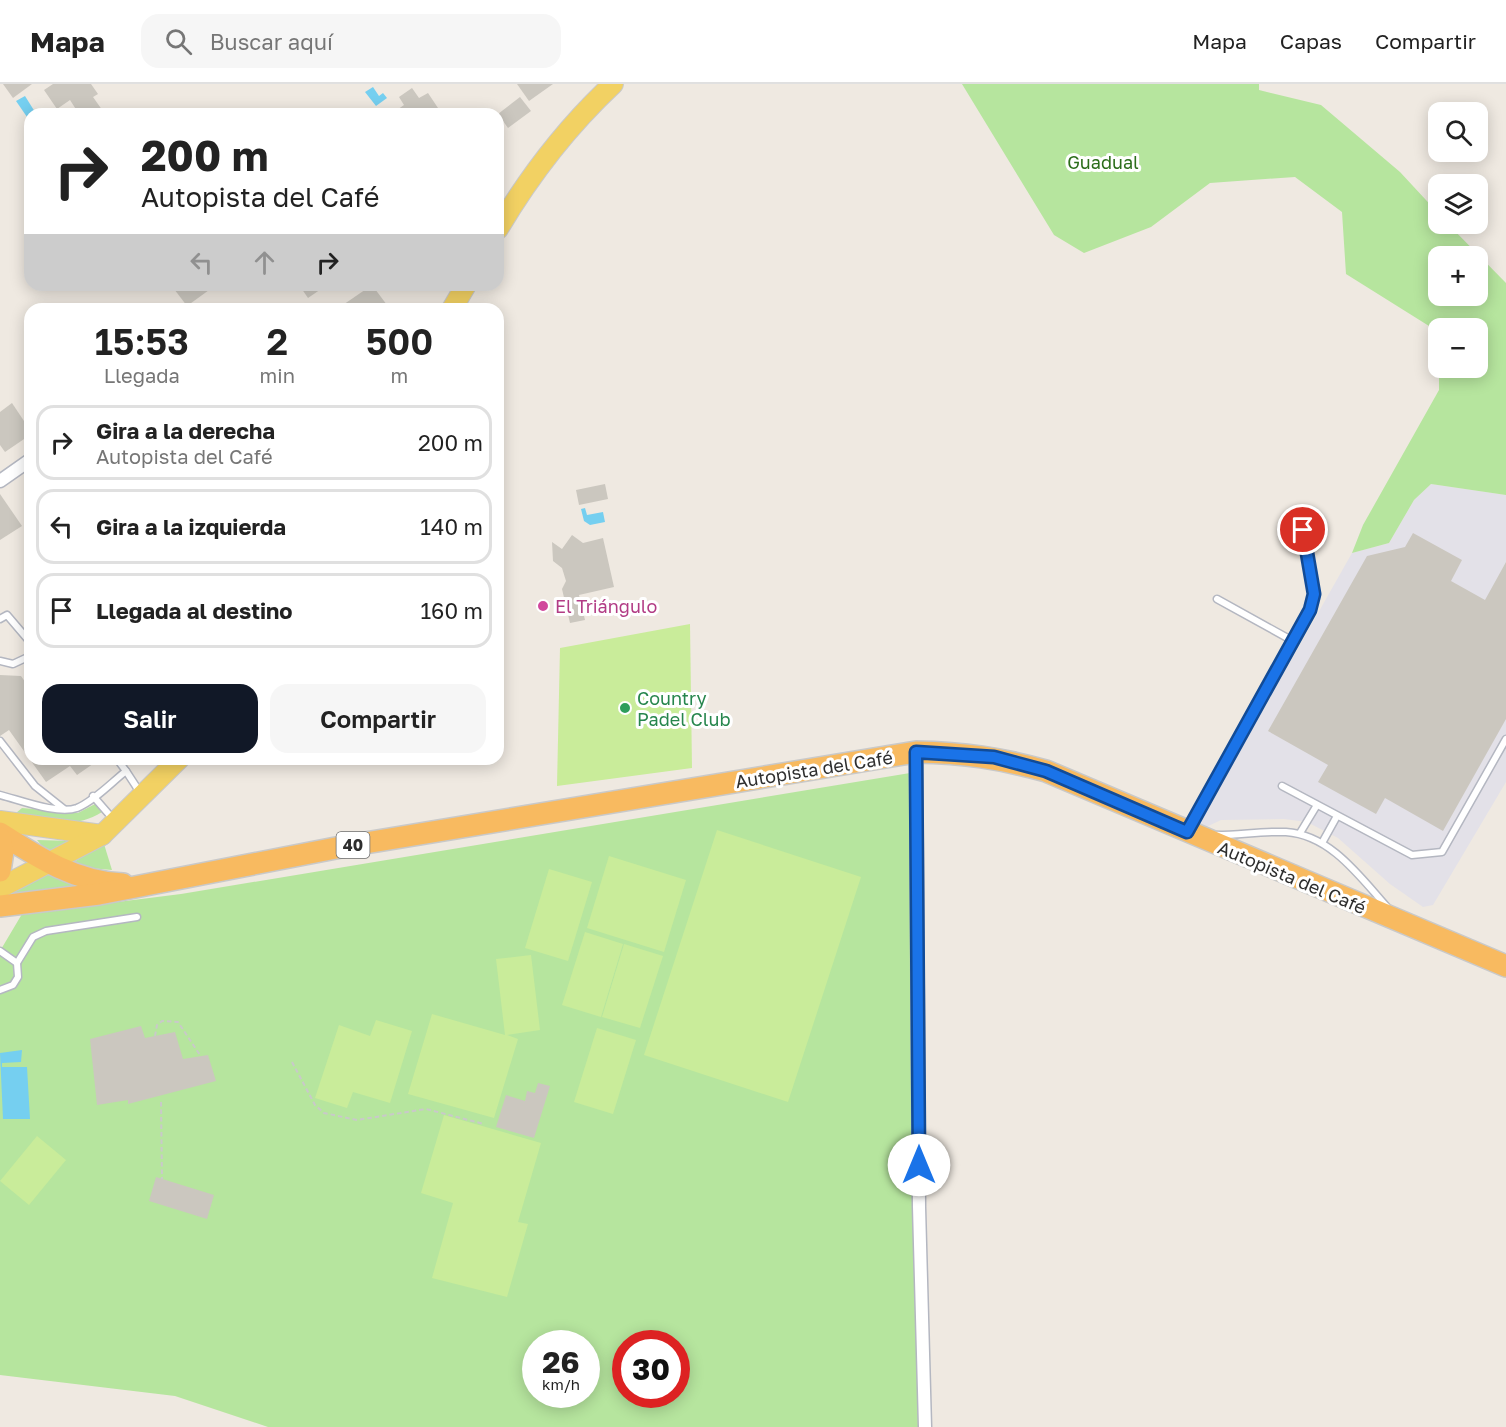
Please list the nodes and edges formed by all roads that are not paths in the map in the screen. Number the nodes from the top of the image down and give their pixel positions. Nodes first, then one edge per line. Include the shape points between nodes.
1 (613, 84) edge
2 (504, 219) edge
3 (24, 464) edge
4 (0, 481) edge
5 (1303, 530) dead end
6 (1217, 599) dead end
7 (0, 619) edge
8 (24, 635) edge
9 (1293, 641) junction
10 (24, 659) edge
11 (0, 661) edge
12 (1506, 739) edge
13 (0, 741) edge
14 (916, 752) junction
15 (122, 765) edge
16 (173, 765) edge
17 (126, 771) junction
18 (1282, 786) dead end
19 (0, 795) edge
20 (93, 796) junction
21 (143, 796) junction
22 (1317, 805) junction
23 (64, 810) junction
24 (1338, 816) junction
25 (0, 821) edge
26 (109, 828) junction
27 (1300, 833) junction
28 (1191, 834) junction
29 (0, 836) edge
30 (1322, 843) junction
31 (47, 863) junction
32 (0, 871) edge
33 (160, 882) junction
34 (0, 888) edge
35 (0, 906) edge
36 (137, 917) dead end
37 (1402, 924) junction
38 (0, 951) edge
39 (17, 963) junction
40 (1506, 966) edge
41 (0, 990) edge
42 (925, 1427) edge

1 - 2 main road via 560,138
3 - 4 street
5 - 9 lane via 1314,594
6 - 9 lane
7 - 8 lane via 7,615
9 - 28 lane
10 - 11 lane via 13,664
12 - 24 lane via 1442,852 1412,855
13 - 23 lane via 35,786
14 - 28 highway, Autopista del Café / 40 via 994,757 1046,771
14 - 33 highway, Autopista del Café / 40 via 341,847
14 - 42 street via 919,1207
15 - 17 lane
16 - 21 main road
17 - 20 lane
17 - 21 lane
18 - 22 lane
19 - 23 lane
20 - 23 lane via 77,808
20 - 26 lane
21 - 26 main road
22 - 24 lane
22 - 27 lane
24 - 30 lane
25 - 26 main road
26 - 31 main road
27 - 28 lane
27 - 30 lane
28 - 37 highway, Autopista del Café / 40
29 - 31 highway, Autopista del Café / 40
29 - 32 highway, 40
30 - 37 lane via 1351,865
31 - 33 highway, Autopista del Café / 40 via 83,878 121,885
31 - 34 main road
33 - 35 highway, Autopista del Café / 40
36 - 39 lane via 46,931 33,937
37 - 40 highway, Autopista del Café / 40
38 - 39 lane
39 - 41 lane via 18,977 13,985

